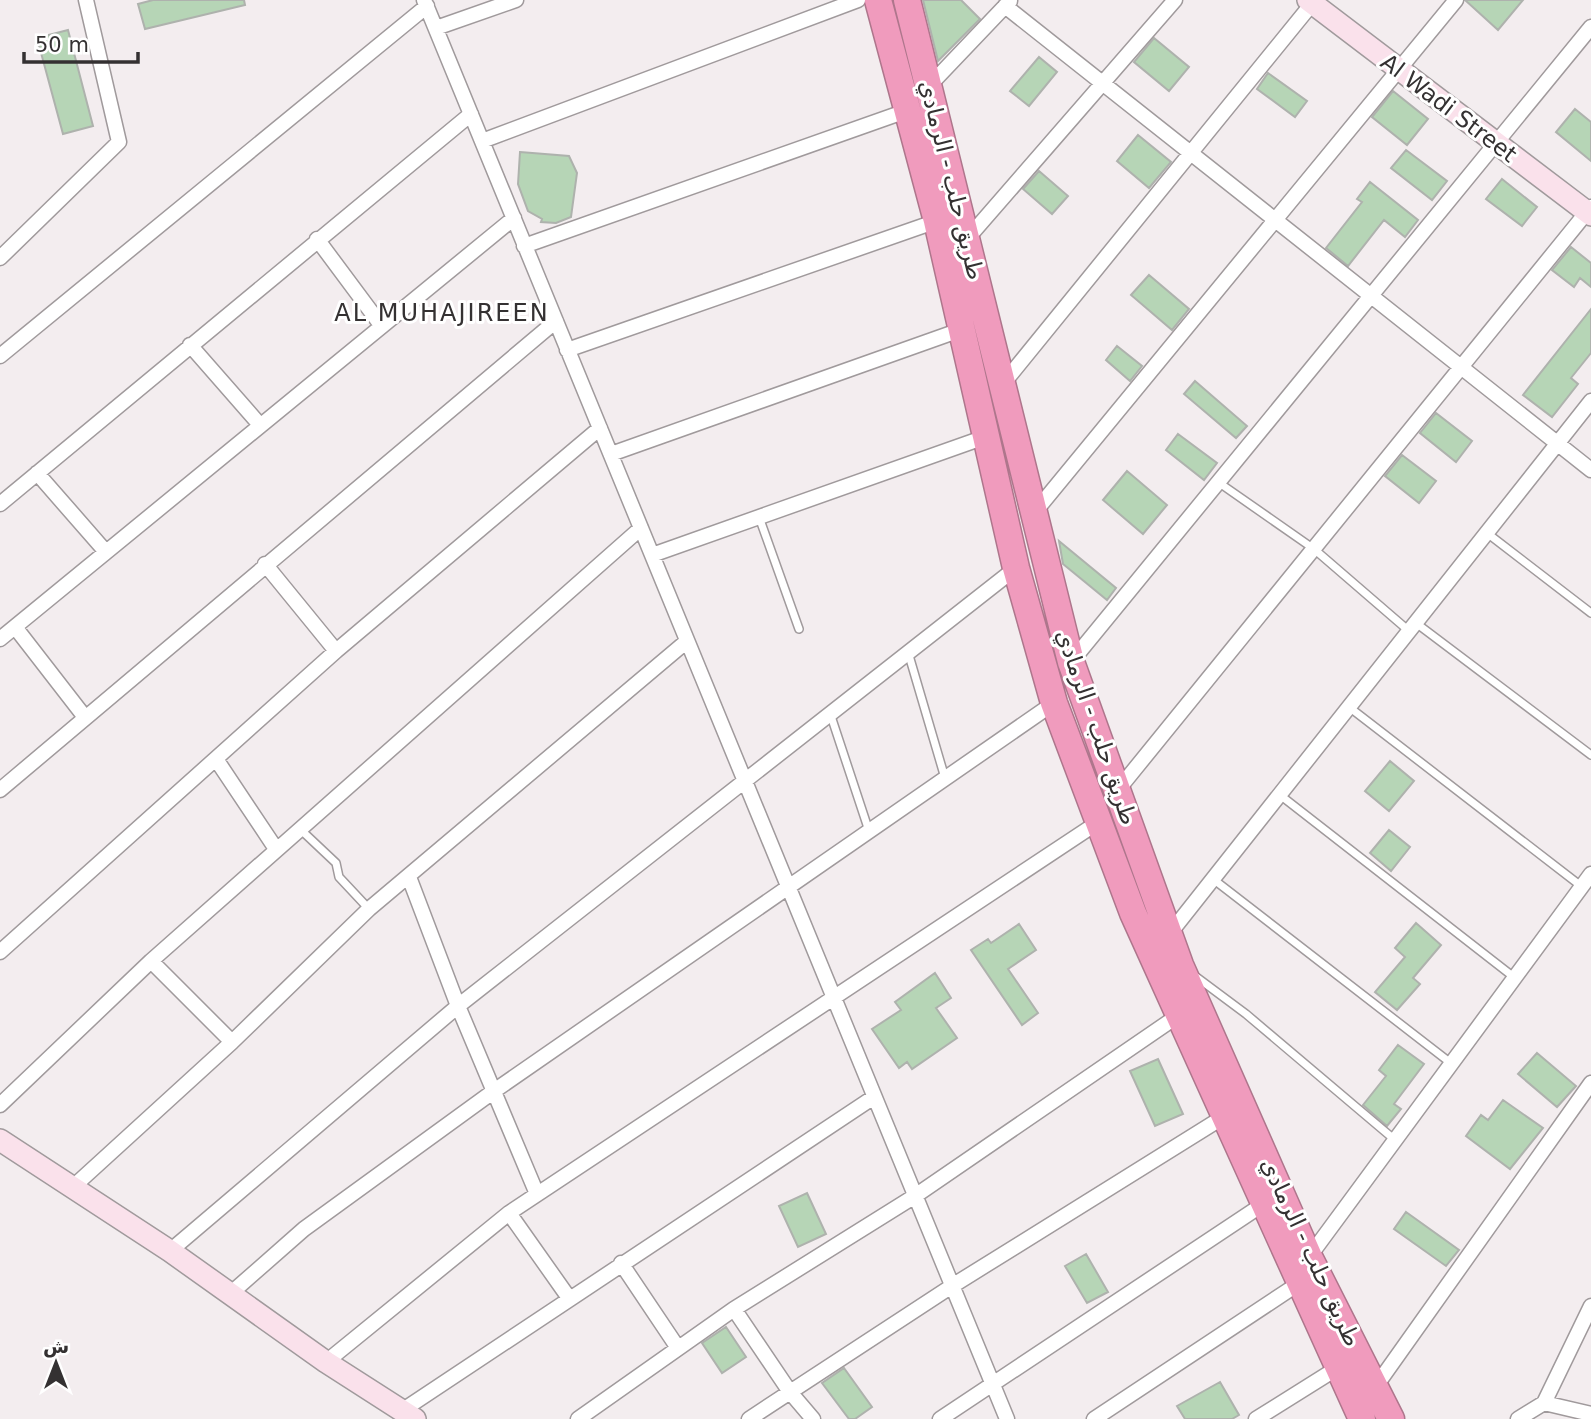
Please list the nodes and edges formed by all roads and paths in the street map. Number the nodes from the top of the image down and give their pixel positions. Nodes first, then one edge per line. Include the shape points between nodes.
1 (86, 0) edge
2 (516, 0) edge
3 (858, 0) edge
4 (878, 0) edge
5 (907, 0) edge
6 (1175, 0) edge
7 (1456, 0) edge
8 (1312, 1) edge
9 (425, 3) edge
10 (1008, 3) edge
11 (1591, 27) edge
12 (436, 28) junction
13 (1399, 70) junction
14 (1103, 83) junction
15 (929, 86) junction
16 (909, 110) junction
17 (471, 114) junction
18 (482, 141) junction
19 (1496, 144) junction
20 (1191, 153) junction
21 (1590, 211) edge
22 (514, 218) junction
23 (1275, 220) junction
24 (937, 221) junction
25 (317, 239) junction
26 (967, 239) junction
27 (524, 246) junction
28 (0, 258) edge
29 (1371, 296) junction
30 (556, 321) junction
31 (381, 325) junction
32 (963, 328) junction
33 (190, 345) junction
34 (567, 350) junction
35 (0, 356) edge
36 (1461, 367) junction
37 (1001, 386) junction
38 (1591, 401) edge
39 (260, 425) junction
40 (600, 428) junction
41 (988, 436) junction
42 (1558, 443) junction
43 (611, 454) junction
44 (1591, 470) edge
45 (37, 473) junction
46 (1218, 482) junction
47 (0, 503) edge
48 (1033, 514) junction
49 (759, 517) junction
50 (641, 528) junction
51 (1487, 533) junction
52 (1314, 549) junction
53 (106, 552) junction
54 (652, 555) junction
55 (265, 565) junction
56 (1017, 568) junction
57 (1591, 613) edge
58 (15, 626) junction
59 (1413, 627) junction
60 (799, 629) dead end
61 (0, 639) edge
62 (687, 641) junction
63 (336, 651) junction
64 (908, 652) junction
65 (1071, 662) junction
66 (1054, 703) junction
67 (1349, 707) junction
68 (829, 712) junction
69 (84, 716) junction
70 (1591, 755) edge
71 (216, 759) junction
72 (945, 778) junction
73 (744, 780) junction
74 (0, 790) edge
75 (1117, 791) junction
76 (1280, 795) junction
77 (1100, 821) junction
78 (301, 830) junction
79 (869, 831) junction
80 (276, 849) junction
81 (1591, 874) edge
82 (409, 877) junction
83 (1213, 879) junction
84 (1582, 887) junction
85 (789, 888) junction
86 (369, 909) junction
87 (1171, 932) junction
88 (0, 952) edge
89 (151, 961) junction
90 (1181, 965) junction
91 (1515, 978) junction
92 (835, 999) junction
93 (458, 1006) junction
94 (1179, 1015) junction
95 (232, 1042) junction
96 (1452, 1064) junction
97 (1591, 1083) edge
98 (494, 1091) junction
99 (874, 1097) junction
100 (0, 1105) edge
101 (1225, 1116) junction
102 (0, 1140) edge
103 (1395, 1140) junction
104 (73, 1187) junction
105 (537, 1194) junction
106 (915, 1196) junction
107 (1265, 1203) junction
108 (509, 1213) junction
109 (170, 1251) junction
110 (1309, 1257) junction
111 (621, 1263) junction
112 (1301, 1282) junction
113 (952, 1286) junction
114 (229, 1295) junction
115 (569, 1298) junction
116 (1591, 1306) edge
117 (733, 1309) junction
118 (678, 1349) junction
119 (326, 1362) junction
120 (1339, 1367) junction
121 (992, 1384) junction
122 (1376, 1386) junction
123 (790, 1392) junction
124 (1544, 1403) junction
125 (1591, 1414) edge
126 (409, 1415) edge
127 (578, 1419) edge
128 (749, 1419) edge
129 (813, 1419) edge
130 (940, 1419) edge
131 (1007, 1419) edge
132 (1094, 1419) edge
133 (1256, 1419) edge
134 (1362, 1419) edge
135 (1391, 1419) edge
136 (1518, 1419) edge

1 - 28 street via 119,142
2 - 12 street
3 - 18 street
4 - 16 highway, طريق حلب - الرمادي
5 - 15 highway, طريق حلب - الرمادي
6 - 14 street
7 - 13 street
8 - 13 street, Al Wadi Street
8 - 20 street
9 - 12 street
9 - 35 street
10 - 14 street
10 - 15 street
11 - 19 street
12 - 17 street
13 - 19 street, Al Wadi Street
13 - 23 street
14 - 20 street
14 - 26 street
15 - 26 highway, طريق حلب - الرمادي
16 - 24 highway, طريق حلب - الرمادي
16 - 27 street
17 - 18 street
17 - 25 street
18 - 22 street
19 - 21 street, Al Wadi Street
19 - 29 street
20 - 23 street
20 - 37 street
21 - 36 street
22 - 27 street
22 - 31 street
23 - 29 street
23 - 48 street
24 - 32 highway, طريق حلب - الرمادي
24 - 34 street
25 - 31 street
25 - 33 street
26 - 37 highway, طريق حلب - الرمادي
27 - 30 street
29 - 36 street
29 - 46 street
30 - 34 street
30 - 55 street
31 - 39 street
32 - 41 highway, طريق حلب - الرمادي
32 - 43 street
33 - 39 street
33 - 45 street
34 - 40 street
36 - 42 street
36 - 52 street
37 - 48 highway, طريق حلب - الرمادي
38 - 42 street
39 - 53 street
40 - 43 street
40 - 63 street
41 - 49 street
41 - 56 highway, طريق حلب - الرمادي
42 - 44 street
42 - 51 street
43 - 50 street
45 - 47 street
45 - 53 street
46 - 52 lane
46 - 65 street
48 - 65 highway, طريق حلب - الرمادي
49 - 54 street
49 - 60 lane
50 - 54 street
50 - 78 street
51 - 57 lane
51 - 59 street
52 - 59 lane
52 - 75 street
53 - 58 street
54 - 62 street
55 - 63 street
55 - 69 street
56 - 64 street
56 - 66 highway, طريق حلب - الرمادي
58 - 61 street
58 - 69 street
59 - 67 street
59 - 70 lane
62 - 73 street
62 - 82 street
63 - 71 street
64 - 68 street
64 - 72 lane
65 - 75 highway, طريق حلب - الرمادي
66 - 72 street
66 - 77 highway, طريق حلب - الرمادي
67 - 76 street
67 - 84 lane
68 - 73 street
68 - 79 lane
69 - 74 street
71 - 80 street
71 - 88 street
72 - 79 street
73 - 85 street
73 - 93 street
75 - 87 highway, طريق حلب - الرمادي
76 - 83 street
76 - 91 lane
77 - 92 street
77 - 94 highway, طريق حلب - الرمادي via 1133,913
78 - 80 street
78 - 86 lane via 336,863 339,877
79 - 85 street
80 - 89 street
81 - 84 street
82 - 86 street
82 - 93 street
83 - 87 street
83 - 96 lane
84 - 91 street
85 - 92 street
85 - 98 street
86 - 95 street
87 - 90 highway, طريق حلب - الرمادي
89 - 95 street
89 - 100 street
90 - 103 lane
90 - 110 highway, طريق حلب - الرمادي
91 - 96 street
92 - 99 street
92 - 105 street
93 - 98 street
93 - 109 street
94 - 101 highway, طريق حلب - الرمادي
94 - 106 street
95 - 104 street
96 - 103 street
97 - 122 street
98 - 105 street
98 - 114 street via 304,1228
99 - 106 street
99 - 111 street
101 - 107 highway, طريق حلب - الرمادي
101 - 113 street
102 - 104 street
103 - 110 street
104 - 109 street
105 - 108 street
106 - 113 street
106 - 117 street
107 - 112 highway, طريق حلب - الرمادي
107 - 121 street
108 - 115 street
108 - 119 street
109 - 114 street
110 - 122 highway, طريق حلب - الرمادي
111 - 115 street
111 - 118 street
112 - 120 highway, طريق حلب - الرمادي
112 - 132 street
113 - 121 street
113 - 123 street
114 - 119 street
115 - 126 street
116 - 124 street
117 - 118 street
117 - 123 street
118 - 127 street
119 - 126 street
120 - 133 street
120 - 134 highway, طريق حلب - الرمادي
121 - 130 street
121 - 131 street
122 - 135 highway, طريق حلب - الرمادي
123 - 128 street
123 - 129 street
124 - 125 street
124 - 136 street

